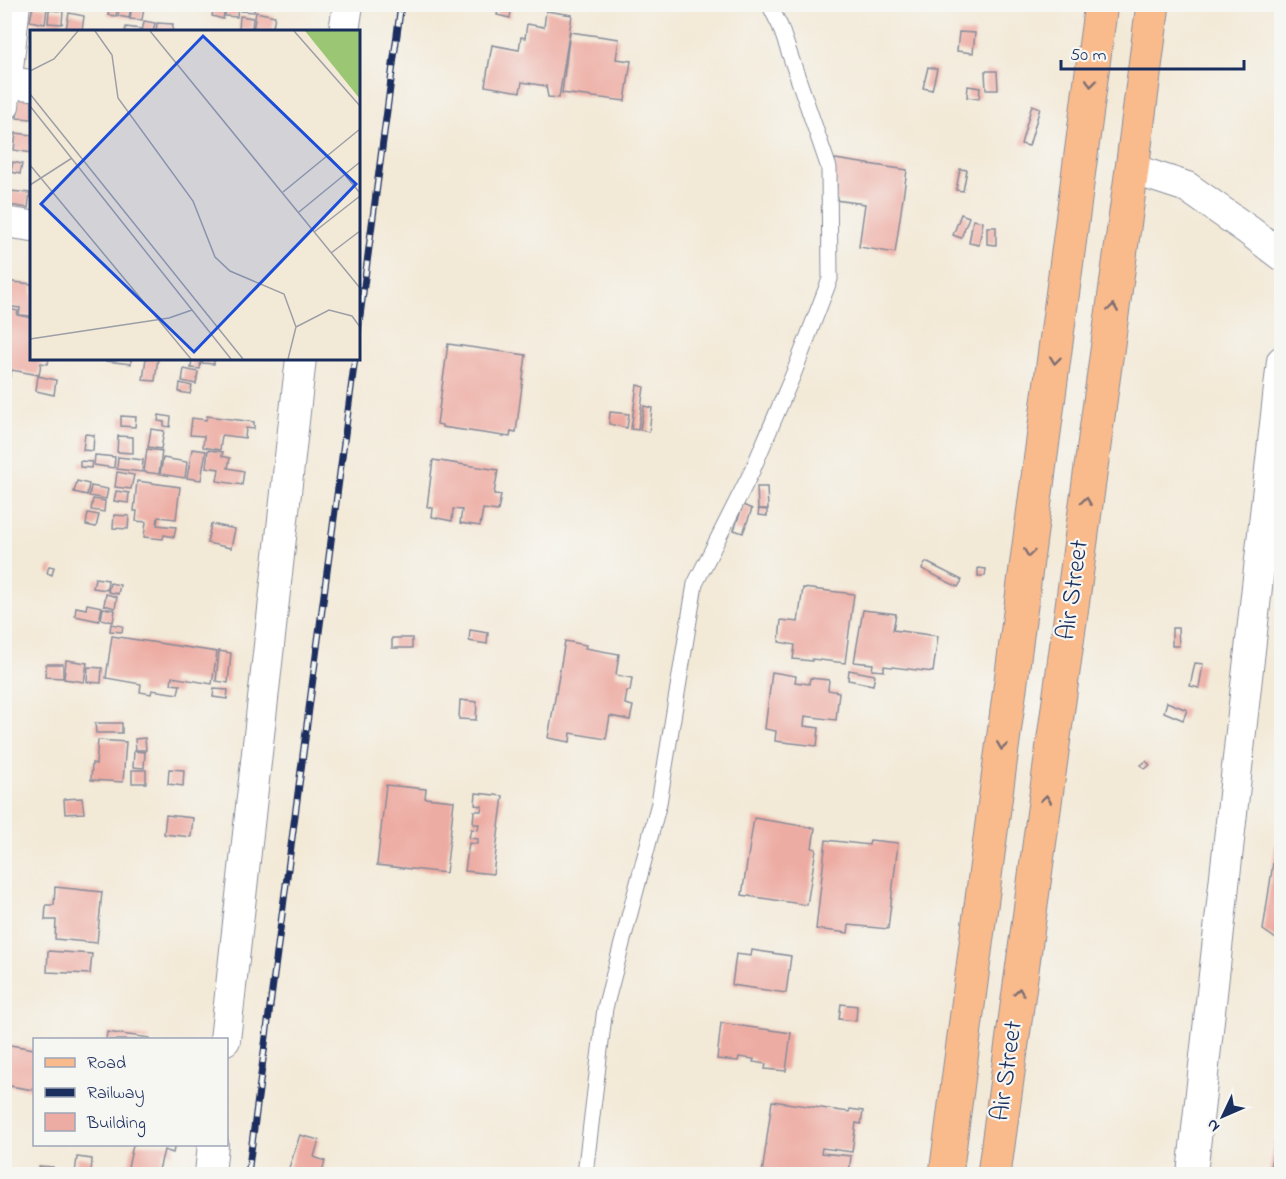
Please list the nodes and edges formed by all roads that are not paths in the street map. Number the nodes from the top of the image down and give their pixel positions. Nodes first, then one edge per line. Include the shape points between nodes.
1 (15, 4) edge
2 (348, 4) edge
3 (769, 4) edge
4 (1101, 4) edge
5 (1153, 4) edge
6 (344, 30) edge
7 (12, 89) edge
8 (1132, 169) junction
9 (4, 222) edge
10 (30, 226) edge
11 (1281, 256) edge
12 (301, 360) edge
13 (1281, 361) edge
14 (225, 1038) edge
15 (213, 1146) edge
16 (210, 1174) edge
17 (585, 1174) edge
18 (946, 1174) edge
19 (994, 1174) edge
20 (1192, 1174) edge

1 - 7 street
2 - 6 street
3 - 17 lane via 829,168 830,279 752,471 694,584 659,802 605,1008
4 -> 18 main road, Air Street
5 - 8 main road, Air Street
8 - 11 street via 1187,186
19 -> 8 main road, Air Street
9 - 10 street
12 - 14 street
13 - 20 street
15 - 16 street

